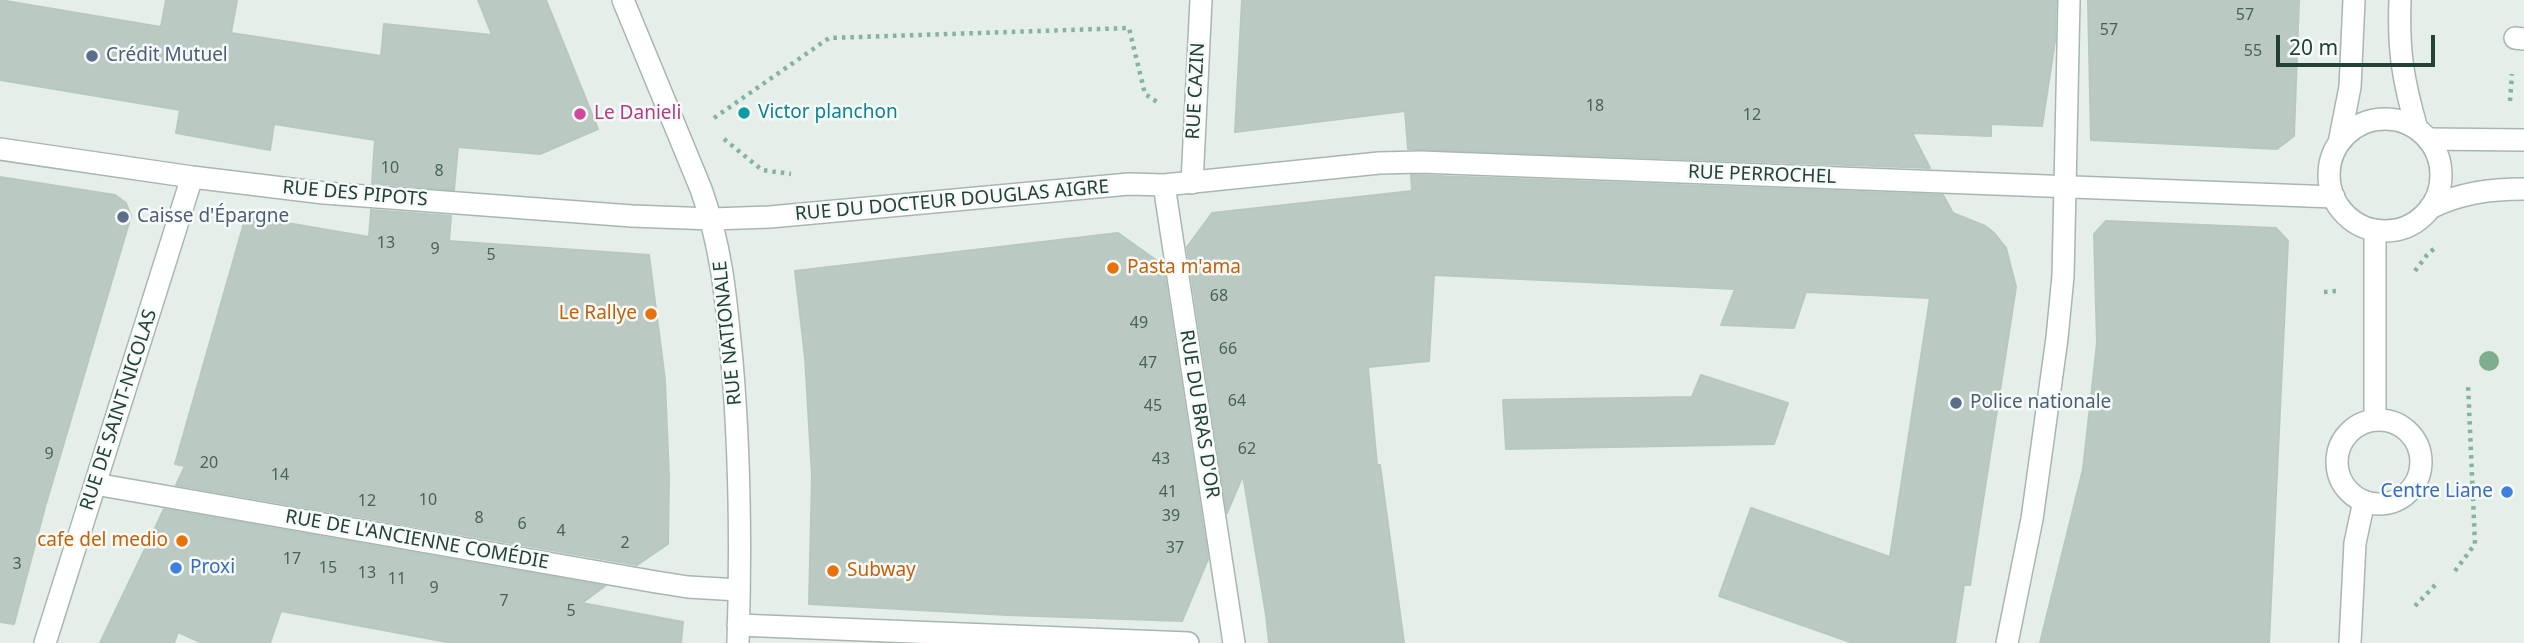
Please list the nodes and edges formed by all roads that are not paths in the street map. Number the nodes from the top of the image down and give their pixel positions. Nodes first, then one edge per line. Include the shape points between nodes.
1 (623, 0) edge
2 (1201, 0) edge
3 (2069, 0) edge
4 (2354, 0) edge
5 (2400, 0) edge
6 (2423, 134) junction
7 (2524, 140) edge
8 (2339, 143) junction
9 (0, 149) edge
10 (192, 177) junction
11 (1192, 183) junction
12 (1164, 185) junction
13 (2065, 187) junction
14 (2524, 189) edge
15 (2334, 197) junction
16 (2430, 208) junction
17 (712, 219) junction
18 (2375, 230) junction
19 (2375, 419) junction
20 (95, 484) junction
21 (2364, 501) junction
22 (739, 590) junction
23 (738, 634) edge
24 (45, 643) edge
25 (1188, 643) edge
26 (1234, 643) edge
27 (2007, 643) edge
28 (2350, 643) edge

1 - 17 street, RUE NATIONALE
2 - 11 street, RUE CAZIN
3 - 13 street
4 - 8 street via 2350,87
5 - 6 street via 2401,67
6 - 7 street
6 - 8 street via 2401,121 2375,120 2358,126
6 - 16 street via 2441,169 2440,186
8 - 15 street via 2330,165
9 - 10 street, RUE DES PIPOTS
10 - 17 street, RUE DES PIPOTS via 324,193
10 - 20 street, RUE DE SAINT-NICOLAS
11 - 12 street, RUE DU DOCTEUR DOUGLAS AIGRE
11 - 13 street, RUE PERROCHEL via 1421,162
12 - 17 street, RUE DU DOCTEUR DOUGLAS AIGRE via 1129,184
12 - 26 street, RUE DU BRAS D'OR
13 - 15 street, RUE PERROCHEL
13 - 27 street via 2057,338 2032,519
14 - 16 street via 2479,191
15 - 18 street via 2353,221
16 - 18 street via 2402,229
17 - 22 street, RUE NATIONALE via 725,279 737,423
18 - 19 street
19 - 21 street via 2352,429 2337,456 2344,486
19 - 21 street via 2394,422 2410,432 2421,454 2421,468 2414,486 2400,499 2382,504
20 - 22 street, RUE DE L'ANCIENNE COMÉDIE via 656,582
20 - 24 street, RUE DE SAINT-NICOLAS
21 - 28 street via 2357,532
22 - 23 street, RUE NATIONALE
23 - 25 street

